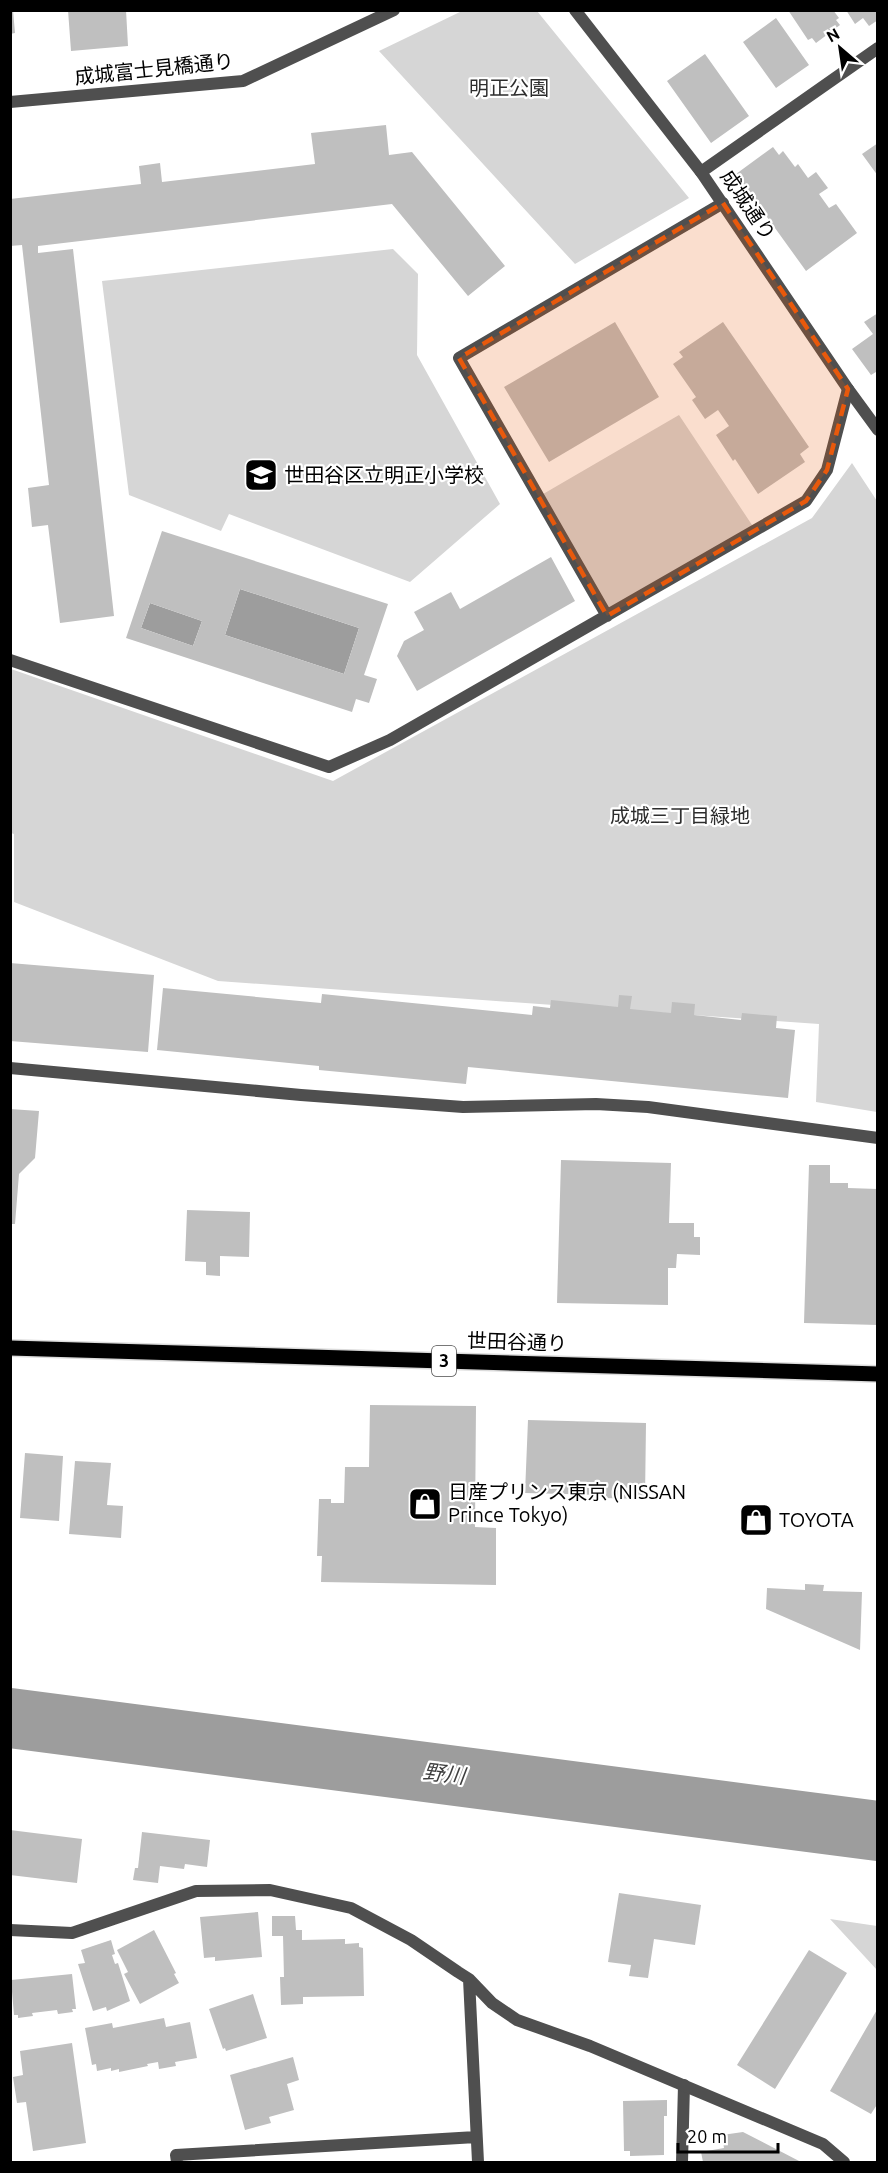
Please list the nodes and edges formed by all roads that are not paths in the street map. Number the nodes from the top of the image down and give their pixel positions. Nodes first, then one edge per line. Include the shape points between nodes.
1 (394, 10) edge
2 (575, 10) edge
3 (875, 54) edge
4 (10, 102) edge
5 (701, 172) junction
6 (723, 203) junction
7 (848, 389) junction
8 (878, 430) edge
9 (607, 616) junction
10 (10, 660) edge
11 (10, 1068) edge
12 (878, 1138) edge
13 (10, 1348) edge
14 (878, 1374) edge
15 (10, 1930) edge
16 (469, 1979) junction
17 (684, 2085) junction
18 (476, 2137) junction
19 (177, 2163) edge
20 (478, 2163) edge
21 (682, 2163) edge
22 (844, 2163) edge

1 - 4 street, 成城富士見橋通り via 243,81
2 - 5 street, 成城通り
3 - 5 street
5 - 6 street, 成城通り
6 - 7 street, 成城通り
6 - 9 street via 459,358
7 - 8 street, 成城通り
7 - 9 street via 827,470 806,501
9 - 10 street via 390,740 329,767
11 - 12 street via 464,1107 648,1107
13 - 14 main road, 世田谷通り / 3
15 - 16 street via 72,1933 196,1891 270,1890 351,1908 411,1940
16 - 17 street via 492,2003 517,2020
16 - 18 street
17 - 21 street
17 - 22 street via 823,2144
18 - 19 street via 176,2155
18 - 20 street

